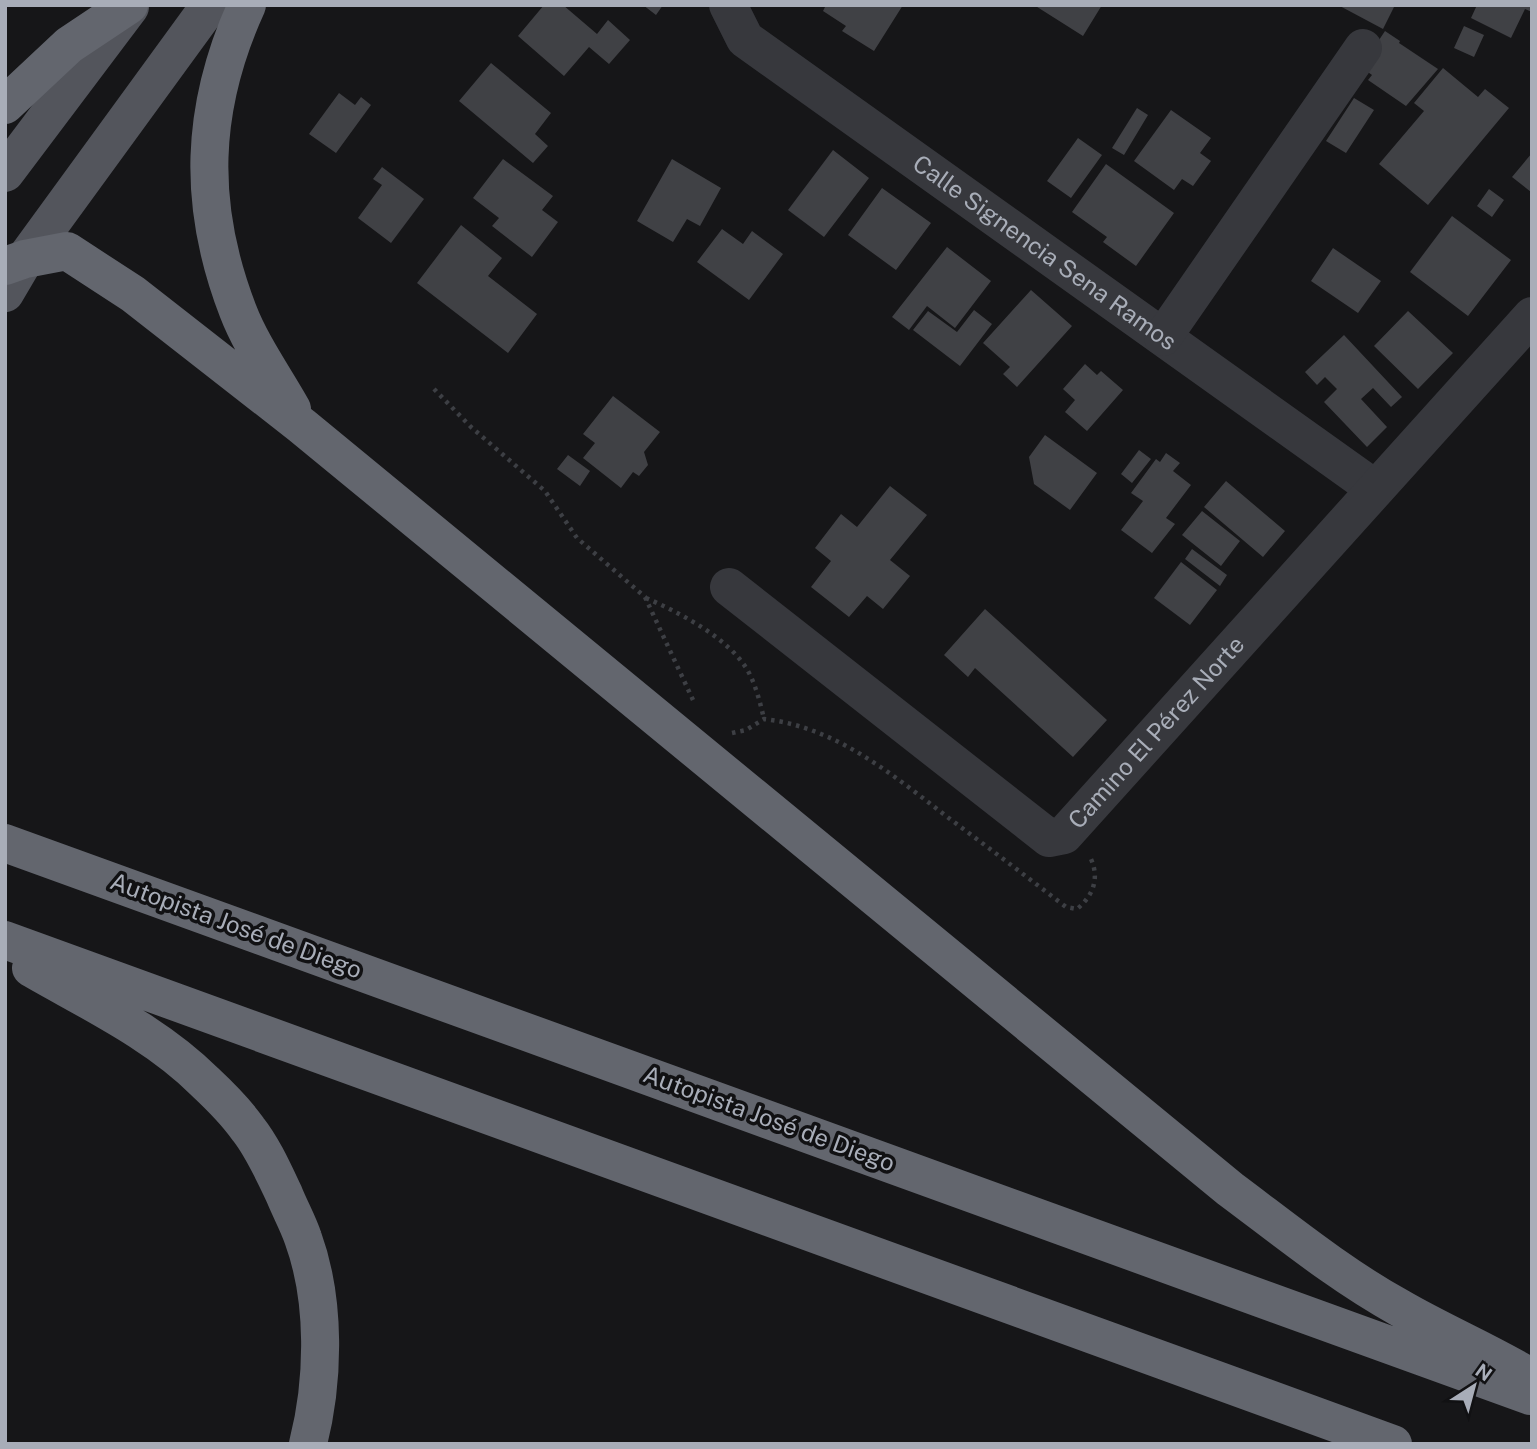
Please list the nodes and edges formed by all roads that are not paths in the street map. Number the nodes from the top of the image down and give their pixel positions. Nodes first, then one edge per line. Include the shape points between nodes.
1 (130, 5) edge
2 (210, 5) edge
3 (247, 5) edge
4 (728, 5) edge
5 (1363, 48) dead end
6 (5, 105) edge
7 (5, 173) edge
8 (15, 263) edge
9 (5, 293) edge
10 (1532, 316) edge
11 (1163, 337) junction
12 (302, 426) junction
13 (1374, 488) junction
14 (730, 587) dead end
15 (5, 843) edge
16 (5, 940) edge
17 (5, 952) edge
18 (1532, 1378) edge
19 (1532, 1397) edge
20 (308, 1444) edge
21 (1393, 1444) edge

1 - 6 highway via 69,45
1 - 7 main road
2 - 8 main road
3 - 12 highway via 225,58 216,98 210,135 212,219 238,312
4 - 11 street, Calle Signencia Sena Ramos via 745,39
5 - 11 street
8 - 9 main road
8 - 12 highway via 67,251 133,294
10 - 13 street, Camino El Pérez Norte
11 - 13 street, Calle Signencia Sena Ramos
12 - 18 highway via 1230,1189 1321,1258 1399,1308
13 - 14 street, Camino El Pérez Norte via 1074,825 1064,835 1048,838
15 - 19 highway, Autopista José de Diego
16 - 21 highway
17 - 20 highway via 164,1048 204,1080 249,1130 304,1240 317,1299 321,1352 317,1410

